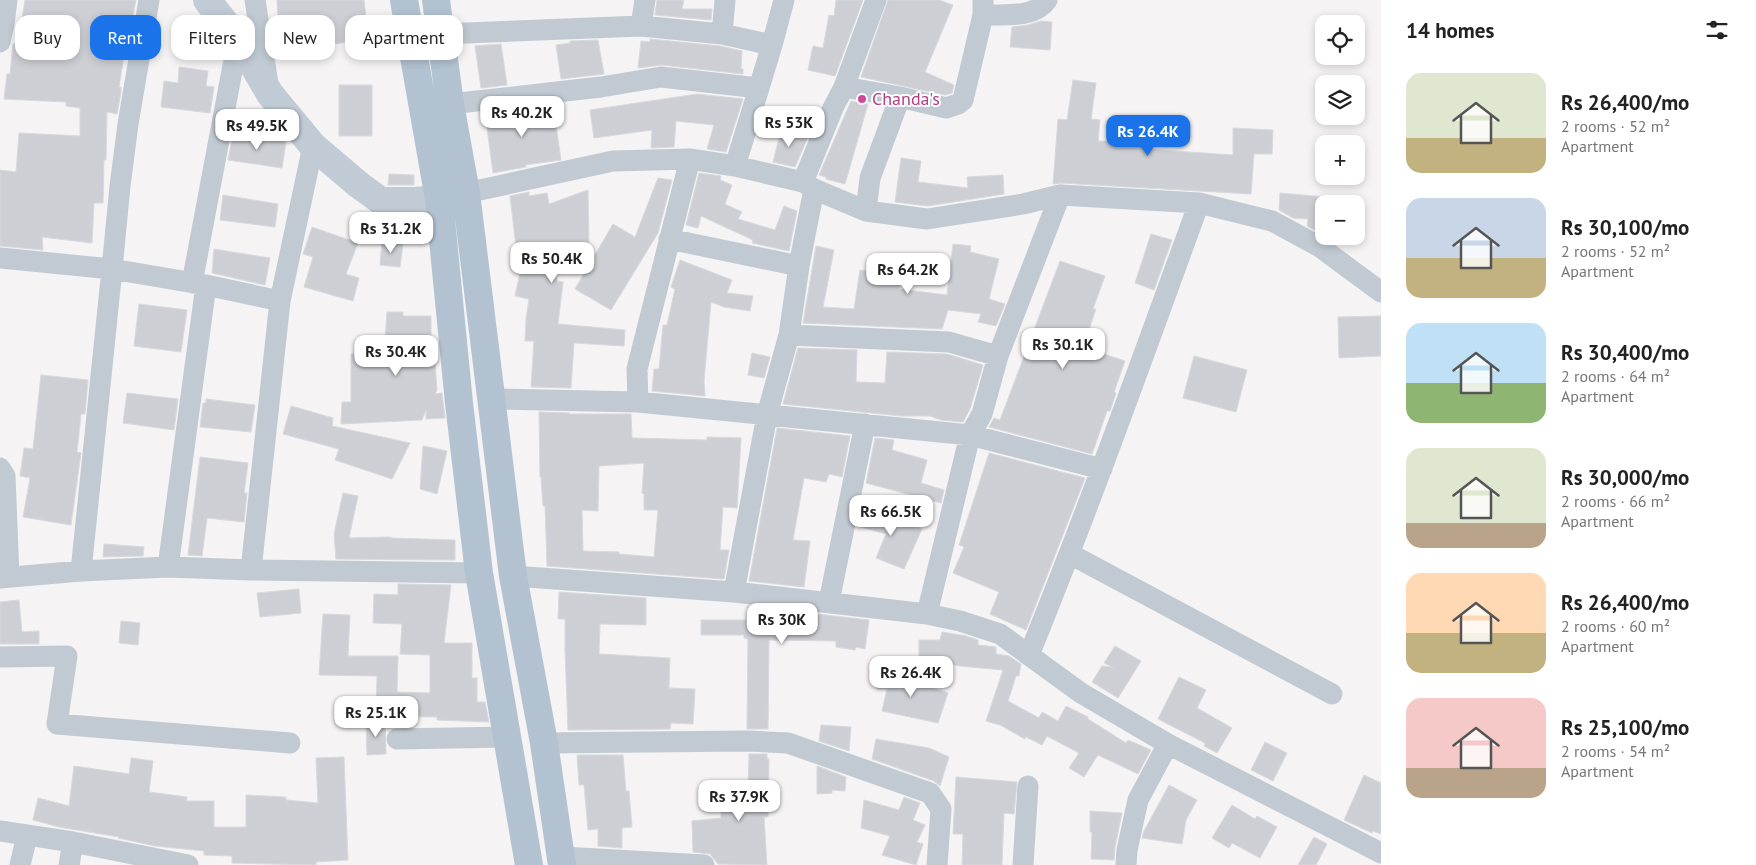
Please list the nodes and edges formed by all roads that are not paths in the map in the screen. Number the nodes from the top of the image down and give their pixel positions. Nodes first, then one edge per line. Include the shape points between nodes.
1 (7, 0) edge
2 (149, 0) edge
3 (207, 0) edge
4 (255, 0) edge
5 (404, 0) edge
6 (436, 0) edge
7 (645, 0) edge
8 (725, 0) edge
9 (784, 0) edge
10 (876, 0) edge
11 (1047, 0) edge
12 (983, 8) edge
13 (219, 15) edge
14 (438, 15) edge
15 (641, 26) junction
16 (463, 33) edge
17 (722, 34) junction
18 (0, 42) edge
19 (772, 45) junction
20 (235, 60) edge
21 (251, 60) edge
22 (444, 60) edge
23 (844, 87) junction
24 (759, 88) junction
25 (270, 94) junction
26 (900, 97) junction
27 (450, 104) junction
28 (313, 146) junction
29 (690, 159) junction
30 (735, 166) junction
31 (809, 186) junction
32 (466, 193) junction
33 (1060, 195) junction
34 (439, 199) junction
35 (1199, 202) junction
36 (866, 211) junction
37 (669, 240) junction
38 (0, 258) edge
39 (799, 266) junction
40 (112, 269) junction
41 (199, 284) junction
42 (1381, 292) edge
43 (280, 301) junction
44 (789, 335) junction
45 (998, 356) junction
46 (492, 399) junction
47 (638, 402) junction
48 (767, 415) junction
49 (865, 424) junction
50 (970, 435) junction
51 (0, 468) edge
52 (1102, 469) junction
53 (1070, 554) junction
54 (168, 567) junction
55 (251, 570) junction
56 (81, 571) junction
57 (478, 573) junction
58 (514, 576) junction
59 (4, 578) edge
60 (734, 592) junction
61 (829, 602) junction
62 (927, 614) junction
63 (1028, 654) junction
64 (0, 657) edge
65 (1332, 694) dead end
66 (508, 737) junction
67 (397, 739) dead end
68 (290, 743) dead end
69 (544, 743) junction
70 (1168, 744) junction
71 (1028, 786) dead end
72 (0, 831) edge
73 (27, 836) junction
74 (74, 842) junction
75 (1381, 853) edge
76 (562, 861) edge
77 (20, 865) edge
78 (69, 865) edge
79 (188, 865) edge
80 (529, 865) edge
81 (704, 865) edge
82 (937, 865) edge
83 (1023, 865) edge
84 (1126, 865) edge

1 - 18 street
2 - 40 street via 128,124
3 - 13 street
4 - 25 street
5 - 34 main road
6 - 14 main road
7 - 15 street
8 - 17 street
9 - 19 street
10 - 23 street
11 - 12 street via 1030,13
12 - 26 street via 963,100 946,108
15 - 16 street
15 - 17 street
17 - 19 street
19 - 24 street
20 - 41 street
21 - 25 street
22 - 27 main road
23 - 26 street
23 - 31 street via 833,108
24 - 27 street via 661,77
24 - 30 street
25 - 28 street
26 - 36 street via 870,178
27 - 32 main road
28 - 34 street via 381,201
28 - 43 street
29 - 30 street
29 - 32 street via 613,162
29 - 37 street
30 - 31 street
31 - 36 street
31 - 39 street
32 - 46 main road
33 - 35 street
33 - 36 street via 928,219
33 - 45 street
34 - 57 main road
35 - 42 street via 1272,220 1320,248
35 - 52 street
37 - 39 street
37 - 47 street via 637,369
38 - 40 street
39 - 44 street
40 - 41 street
40 - 56 street
41 - 43 street
41 - 54 street
43 - 55 street
44 - 45 street via 949,342
44 - 48 street
45 - 50 street via 982,414
46 - 47 street
46 - 58 main road
47 - 48 street
48 - 49 street
48 - 60 street
49 - 50 street
49 - 61 street
50 - 52 street
50 - 62 street
51 - 59 street via 4,476
52 - 53 street
53 - 63 street
53 - 65 street
54 - 55 street
54 - 56 street
55 - 57 street
56 - 59 street
57 - 66 main road
58 - 60 street
58 - 69 main road
60 - 61 street
61 - 62 street
62 - 63 street via 960,620 1000,634
63 - 70 street via 1081,693
64 - 68 street via 67,656 57,724
66 - 67 street
66 - 80 main road
69 - 76 main road
69 - 82 street via 788,743 930,793 941,809
70 - 75 street
70 - 84 street via 1138,800
71 - 83 street
72 - 73 street
73 - 74 street
73 - 77 street
74 - 78 street
74 - 79 street
76 - 81 street

